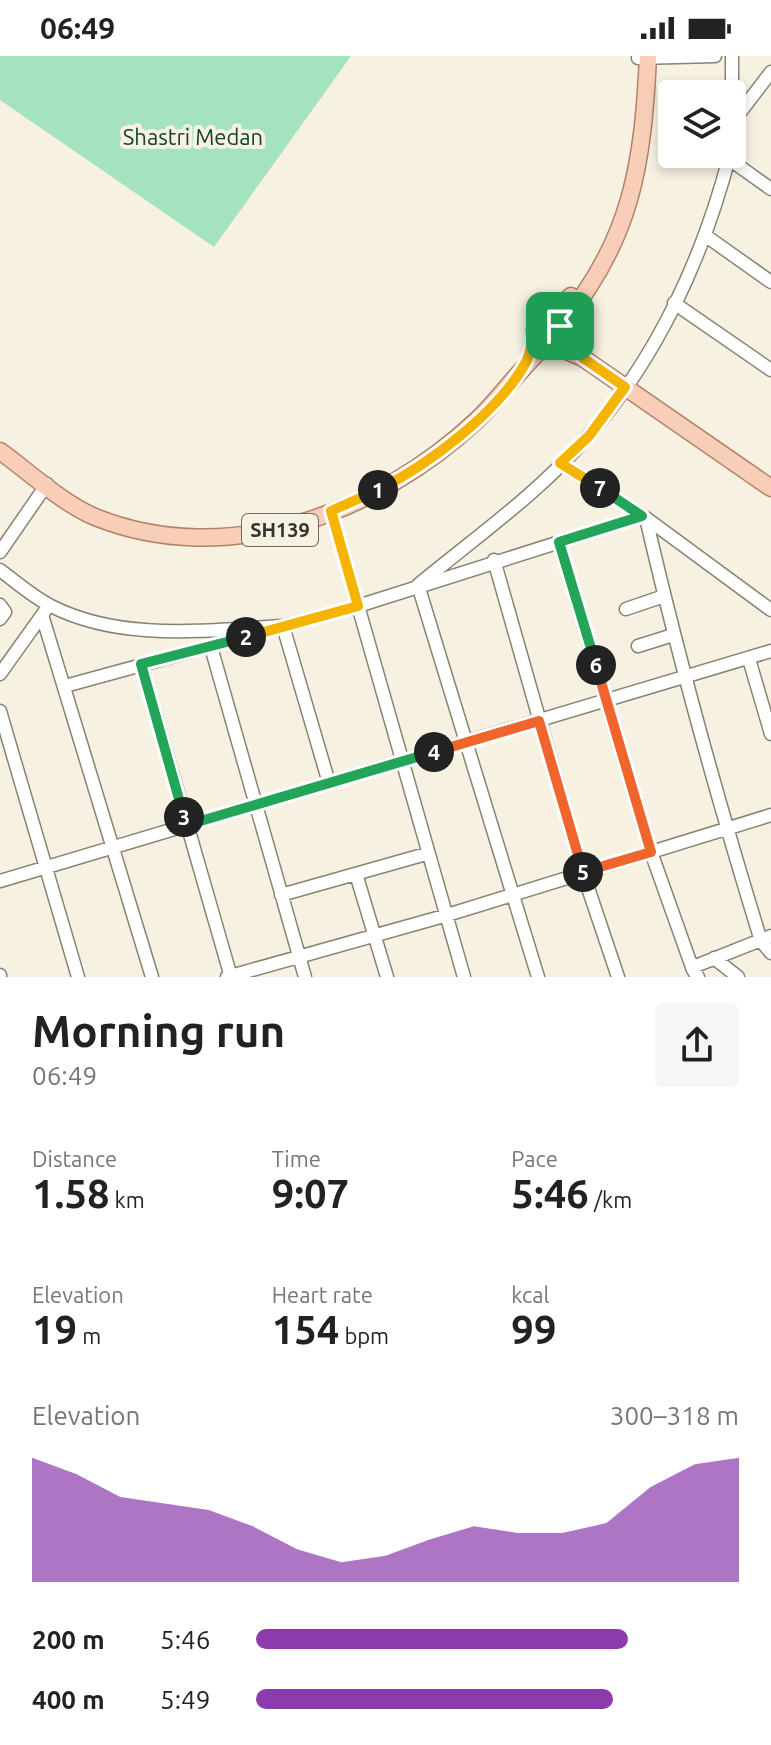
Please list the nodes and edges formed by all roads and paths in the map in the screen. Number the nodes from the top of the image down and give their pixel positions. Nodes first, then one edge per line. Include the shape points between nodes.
1 (715, 56) edge
2 (732, 56) edge
3 (643, 57) edge
4 (771, 72) edge
5 (732, 80) edge
6 (759, 88) junction
7 (771, 96) edge
8 (746, 103) edge
9 (726, 168) edge
10 (745, 168) edge
11 (771, 189) edge
12 (706, 236) junction
13 (771, 282) edge
14 (674, 303) junction
15 (550, 333) junction
16 (771, 370) edge
17 (625, 387) junction
18 (0, 451) edge
19 (560, 463) junction
20 (47, 484) junction
21 (771, 488) edge
22 (331, 511) junction
23 (644, 517) junction
24 (559, 542) junction
25 (0, 552) edge
26 (494, 560) junction
27 (0, 570) edge
28 (418, 585) junction
29 (664, 596) junction
30 (0, 605) edge
31 (358, 606) junction
32 (626, 609) dead end
33 (45, 610) junction
34 (771, 610) edge
35 (0, 619) edge
36 (283, 626) junction
37 (673, 635) junction
38 (638, 646) dead end
39 (211, 647) junction
40 (771, 651) edge
41 (5, 658) edge
42 (749, 659) junction
43 (141, 664) junction
44 (0, 674) edge
45 (683, 678) junction
46 (65, 686) junction
47 (606, 701) junction
48 (0, 711) edge
49 (539, 721) junction
50 (771, 734) edge
51 (465, 743) junction
52 (401, 762) junction
53 (329, 783) junction
54 (256, 805) junction
55 (771, 815) edge
56 (187, 825) junction
57 (726, 829) junction
58 (114, 847) junction
59 (651, 852) junction
60 (426, 854) junction
61 (45, 867) junction
62 (583, 873) junction
63 (356, 874) junction
64 (0, 881) edge
65 (281, 895) junction
66 (512, 895) junction
67 (444, 916) junction
68 (375, 935) junction
69 (766, 939) edge
70 (771, 953) edge
71 (298, 957) junction
72 (714, 958) junction
73 (696, 972) edge
74 (78, 977) edge
75 (152, 977) edge
76 (230, 977) edge
77 (305, 977) edge
78 (387, 977) edge
79 (464, 977) edge
80 (538, 977) edge
81 (618, 977) edge
82 (738, 977) edge

1 - 3 street
2 - 5 street
3 - 15 main road via 621,204
4 - 6 street
6 - 7 street
6 - 8 street
9 - 12 street
10 - 11 street
12 - 13 street
12 - 14 street
14 - 16 street
14 - 17 street
15 - 17 main road
15 - 22 main road, SH139 via 477,420 428,460
17 - 19 street via 589,436
17 - 21 main road
18 - 20 main road, SH139
19 - 23 street
19 - 28 street
20 - 22 main road, SH139 via 91,515 158,536 211,540 270,533
20 - 25 street
22 - 31 street
23 - 24 street
23 - 29 street
23 - 34 street
24 - 26 street
24 - 47 street
26 - 28 street
26 - 49 street
27 - 33 street
28 - 31 street
28 - 51 street
29 - 32 street
29 - 37 street
30 - 35 street via 5,612
31 - 36 street
31 - 52 street
33 - 36 street via 112,627 177,631
33 - 41 street
33 - 46 street
36 - 39 street
36 - 53 street
37 - 38 street
37 - 45 street
39 - 43 street
39 - 54 street
40 - 42 street
41 - 44 street
42 - 45 street
42 - 50 street
43 - 46 street
43 - 56 street
45 - 47 street
45 - 57 street
46 - 58 street
47 - 49 street
47 - 59 street
48 - 61 street
49 - 51 street
49 - 62 street
51 - 52 street
51 - 66 street
52 - 53 street
52 - 60 street
53 - 54 street
54 - 56 street
54 - 65 street
55 - 57 street
56 - 58 street
56 - 76 street
57 - 59 street
57 - 69 street
58 - 61 street
58 - 75 street
59 - 62 street
59 - 73 street
60 - 63 street
60 - 67 street
61 - 64 street
61 - 74 street
62 - 66 street
62 - 81 street
63 - 65 street
63 - 68 street
65 - 71 street
66 - 67 street
66 - 80 street
67 - 68 street
67 - 79 street
68 - 71 street
68 - 78 street
69 - 70 street
69 - 72 street
71 - 76 street
71 - 77 street
72 - 73 street
72 - 82 street

